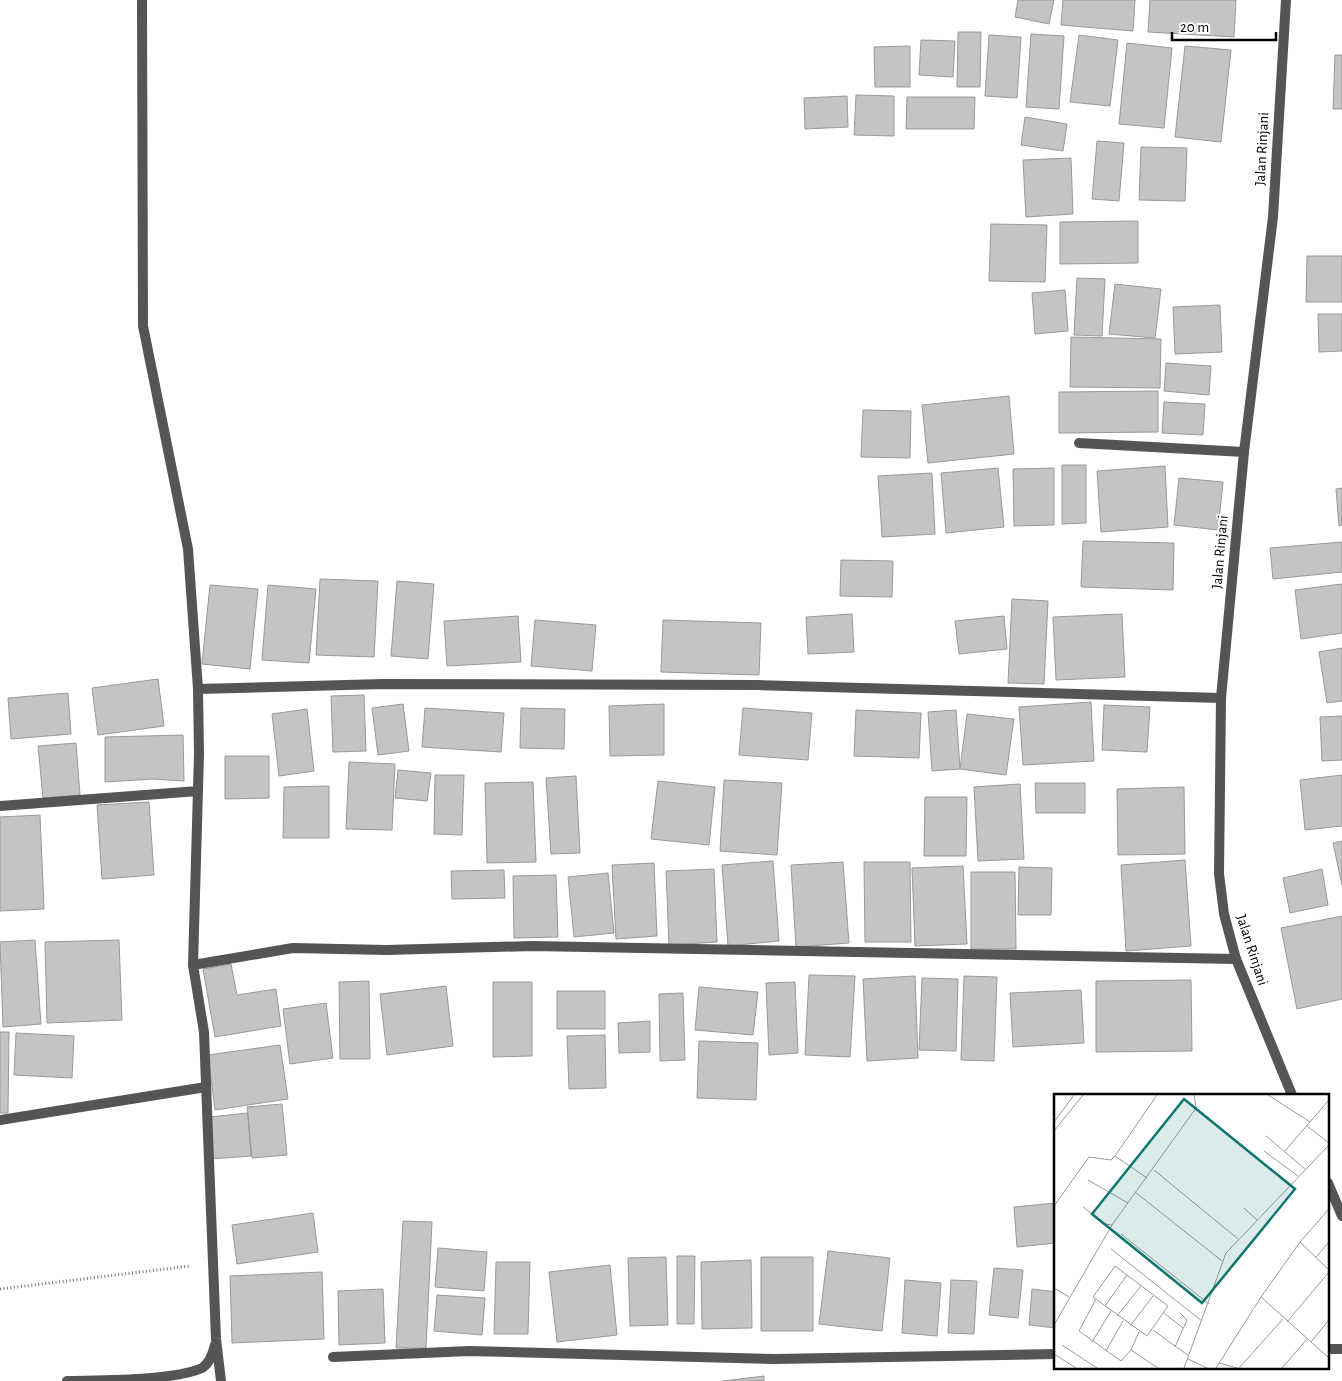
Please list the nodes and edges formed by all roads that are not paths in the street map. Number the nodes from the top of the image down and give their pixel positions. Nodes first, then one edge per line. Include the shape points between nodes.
1 (142, 0) edge
2 (1286, 0) edge
3 (1079, 443) dead end
4 (1244, 452) junction
5 (198, 689) junction
6 (1221, 698) junction
7 (198, 790) junction
8 (0, 806) edge
9 (1236, 959) junction
10 (193, 965) junction
11 (206, 1088) junction
12 (1292, 1094) edge
13 (0, 1120) edge
14 (1330, 1188) edge
15 (1342, 1216) edge
16 (216, 1339) junction
17 (1054, 1354) edge
18 (333, 1357) dead end
19 (67, 1381) edge
20 (221, 1381) edge

1 - 5 street via 143,326 188,549
2 - 4 street, Jalan Rinjani via 1273,216
3 - 4 street
4 - 6 street, Jalan Rinjani
5 - 6 street via 383,684 757,685
5 - 7 street
6 - 9 street, Jalan Rinjani via 1219,874 1224,914
7 - 8 street
7 - 10 street
9 - 10 street via 532,946 387,950 293,948
9 - 12 street, Jalan Rinjani
10 - 11 street via 204,1032
11 - 13 street
11 - 16 street
14 - 15 street
16 - 19 street via 212,1356 203,1368 180,1375 158,1379
16 - 20 street
17 - 18 street via 775,1359 469,1350

